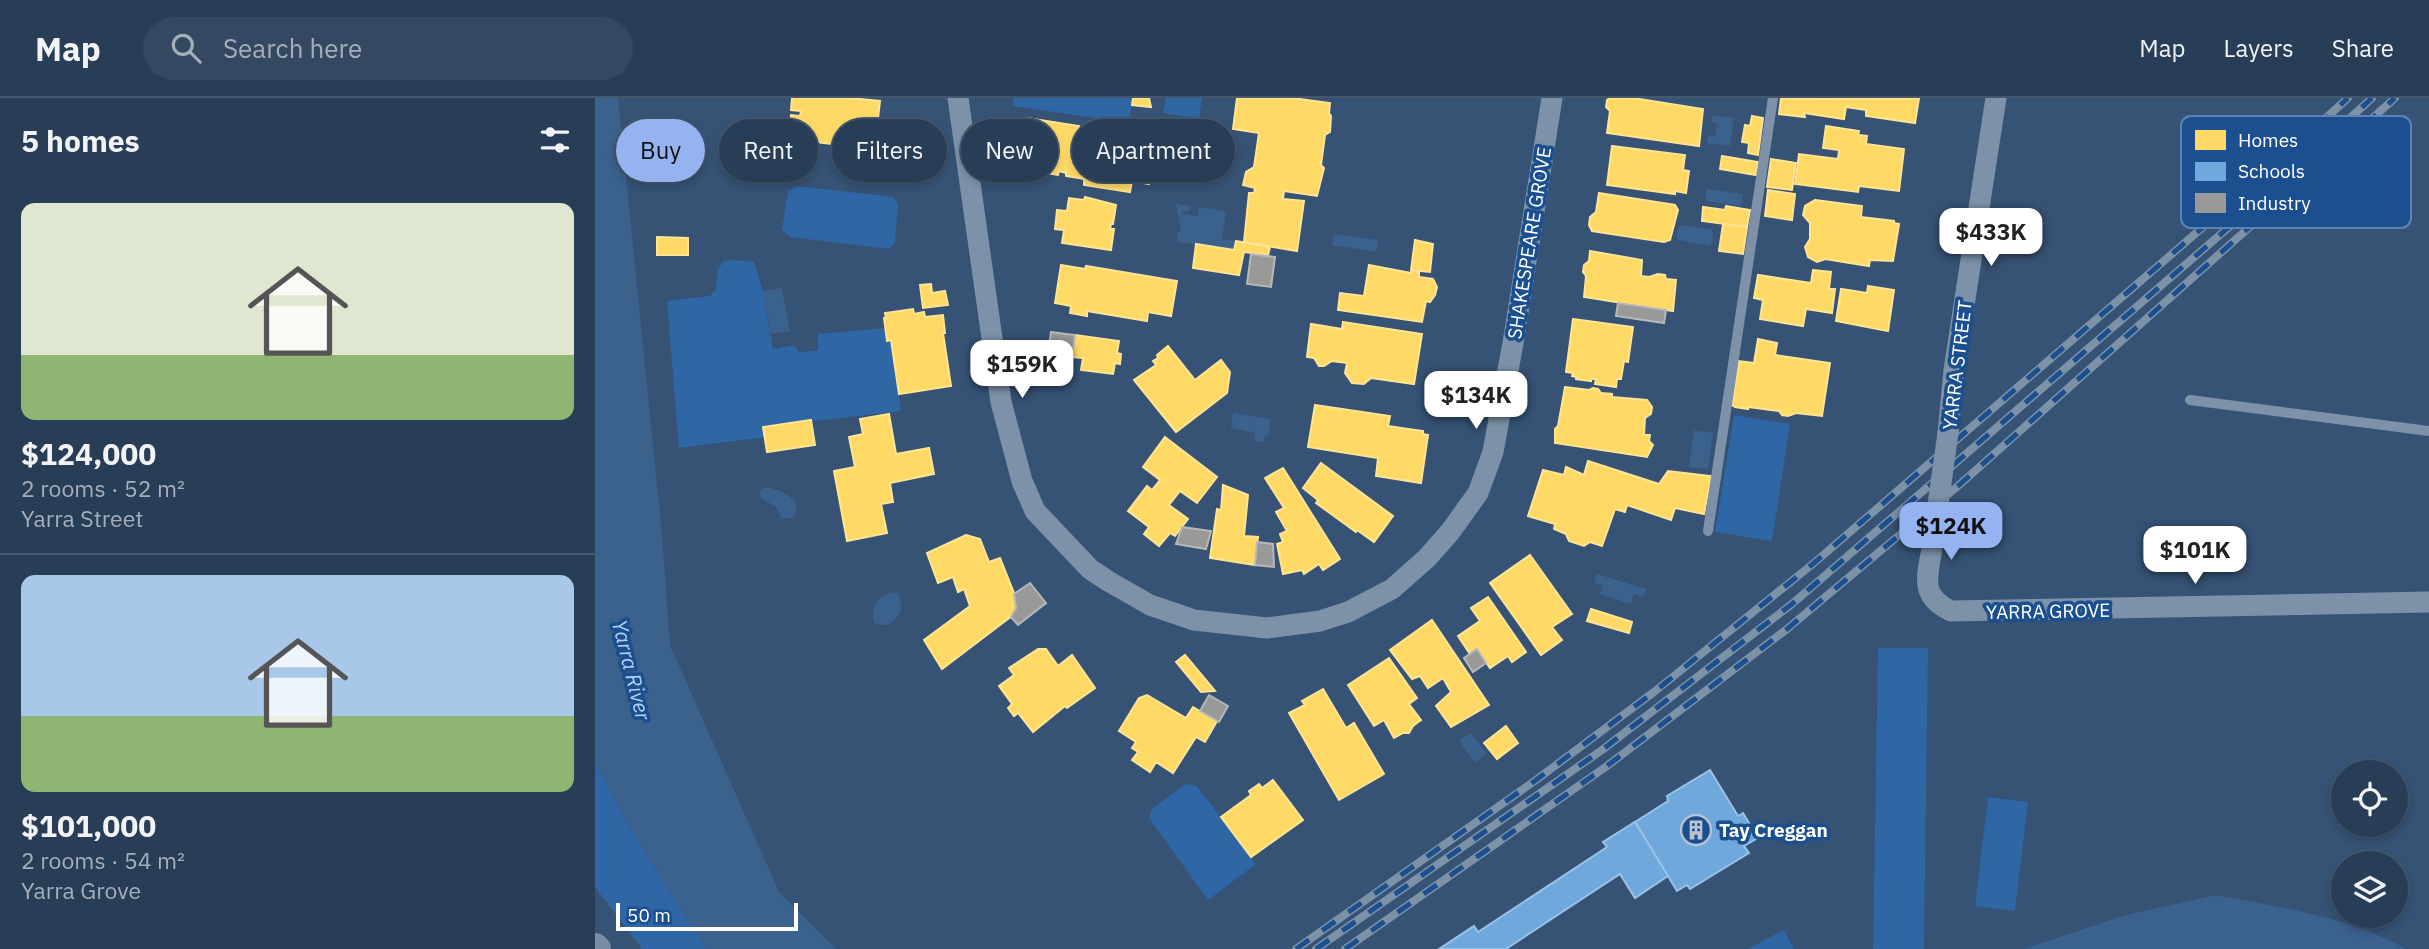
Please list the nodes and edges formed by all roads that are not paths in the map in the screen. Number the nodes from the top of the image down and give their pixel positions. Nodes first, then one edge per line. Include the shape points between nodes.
1 (958, 98) edge
2 (1552, 98) edge
3 (1773, 98) edge
4 (1996, 98) edge
5 (2190, 400) dead end
6 (2429, 431) edge
7 (1708, 531) dead end
8 (2429, 602) edge
9 (1962, 612) joint

1 - 2 street, SHAKESPEARE GROVE via 1001,402 1035,511 1090,569 1150,605 1194,620 1267,628 1348,612 1392,589 1455,527 1478,492 1493,457
3 - 7 lane
4 - 9 street, YARRA STREET, bridge via 1927,574 1928,588 1938,605
5 - 6 lane
8 - 9 street, YARRA GROVE

